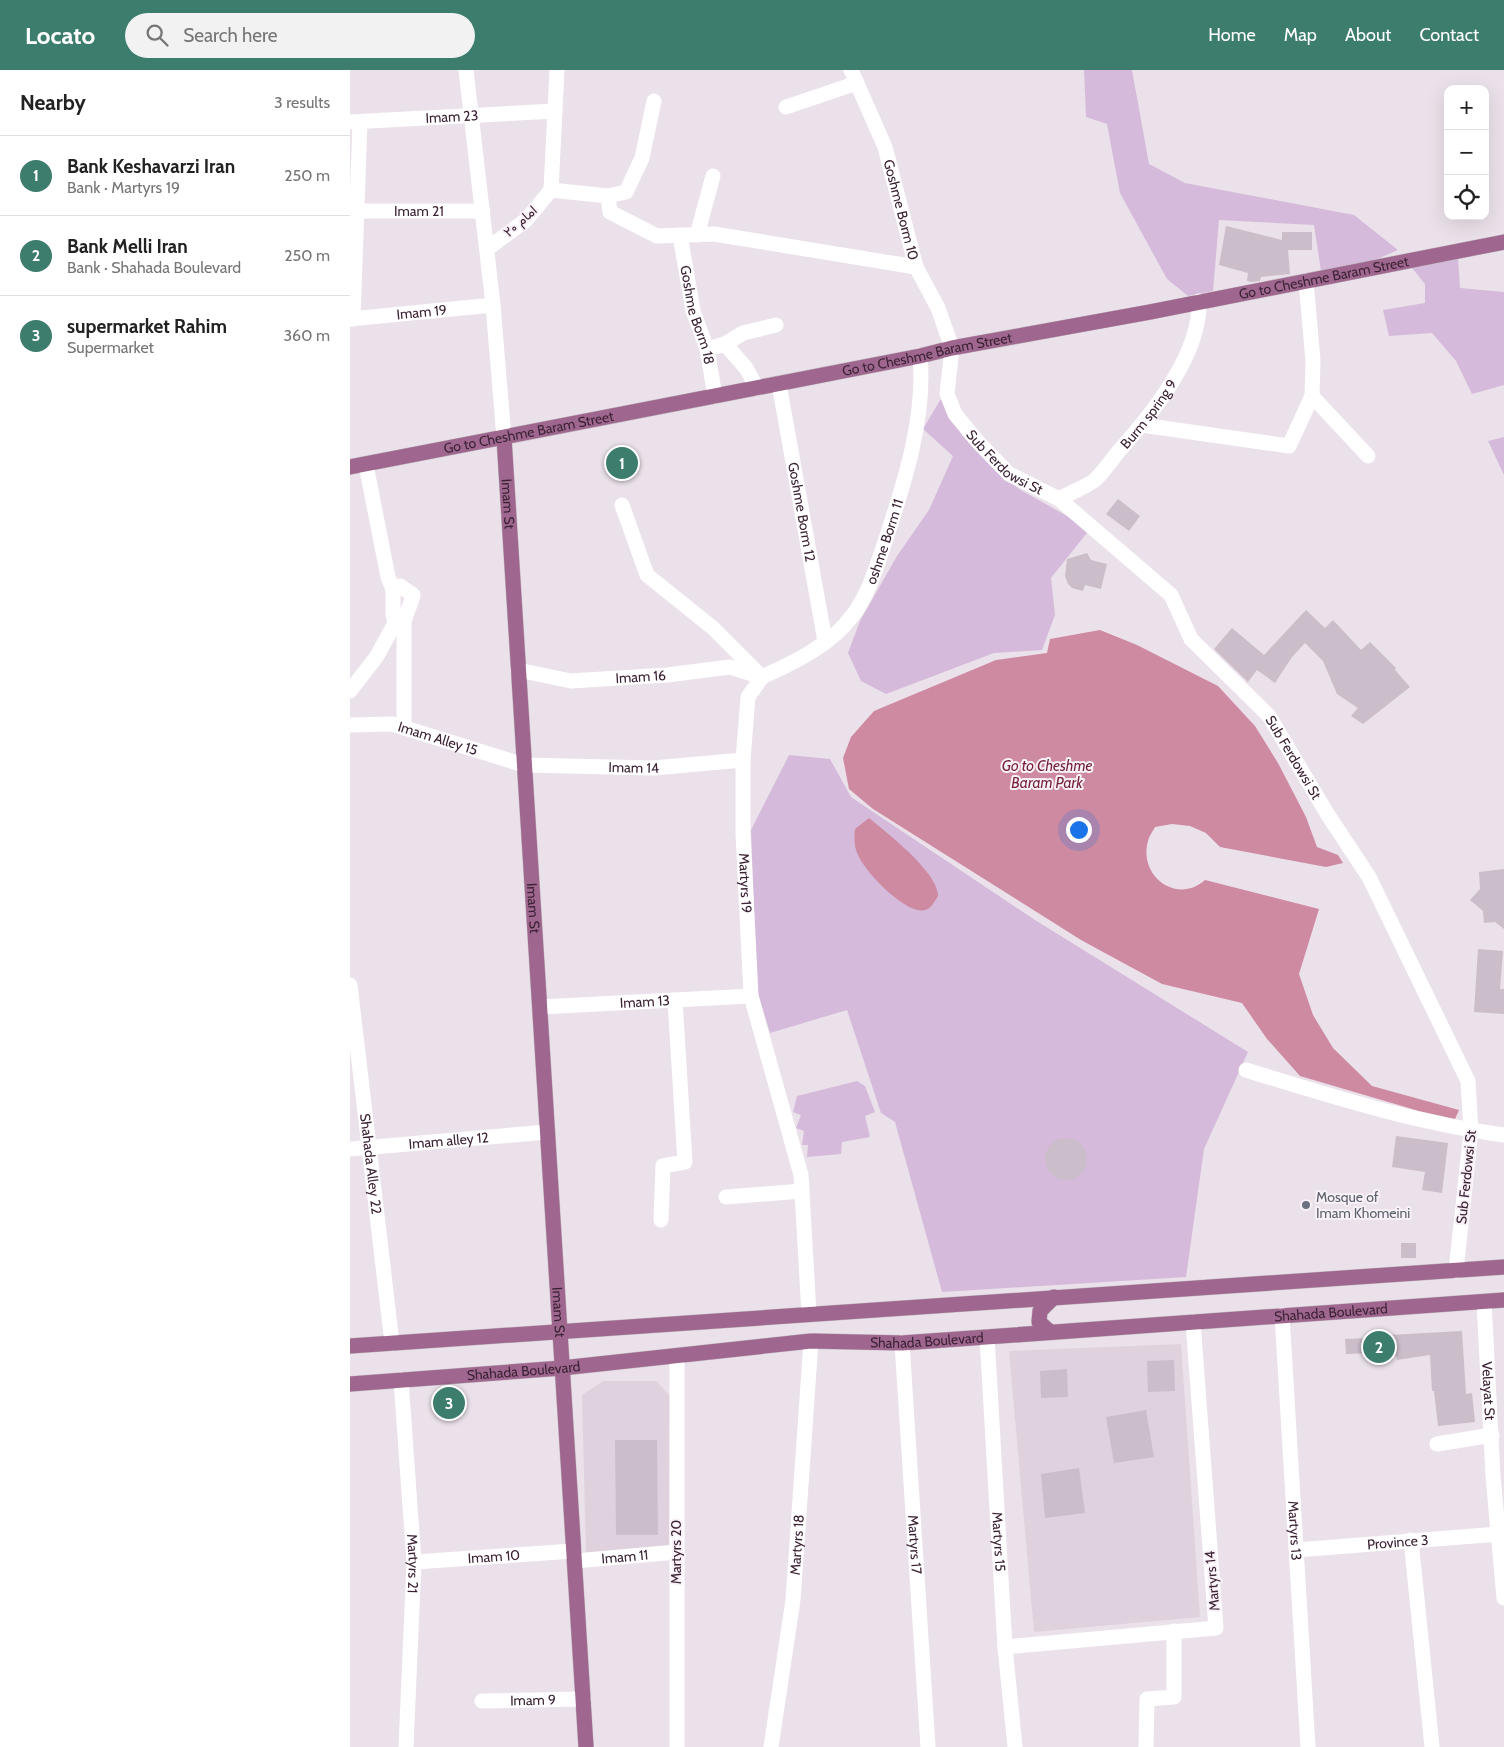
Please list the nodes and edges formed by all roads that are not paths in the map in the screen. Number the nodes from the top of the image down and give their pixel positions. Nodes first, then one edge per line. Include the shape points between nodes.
1 (466, 70) edge
2 (557, 70) edge
3 (854, 77) edge
4 (654, 101) dead end
5 (786, 107) dead end
6 (555, 111) junction
7 (471, 116) junction
8 (355, 122) edge
9 (713, 176) dead end
10 (551, 190) junction
11 (608, 196) junction
12 (357, 211) junction
13 (483, 211) junction
14 (698, 235) junction
15 (680, 236) junction
16 (1504, 242) edge
17 (487, 250) junction
18 (916, 267) junction
19 (1306, 281) junction
20 (1199, 301) junction
21 (493, 305) junction
22 (351, 319) edge
23 (776, 325) dead end
24 (725, 344) junction
25 (952, 348) junction
26 (707, 349) junction
27 (920, 356) junction
28 (779, 384) junction
29 (757, 388) junction
30 (715, 396) junction
31 (1312, 396) junction
32 (1142, 425) junction
33 (504, 438) junction
34 (1368, 456) dead end
35 (366, 465) junction
36 (350, 467) edge
37 (1059, 499) junction
38 (622, 505) dead end
39 (393, 588) junction
40 (826, 641) junction
41 (518, 670) junction
42 (762, 677) junction
43 (350, 691) edge
44 (350, 725) edge
45 (404, 728) junction
46 (743, 760) junction
47 (524, 765) junction
48 (350, 985) edge
49 (751, 996) junction
50 (675, 1000) junction
51 (540, 1007) junction
52 (1246, 1070) dead end
53 (1471, 1130) junction
54 (548, 1132) junction
55 (1504, 1135) edge
56 (369, 1148) junction
57 (350, 1149) edge
58 (802, 1191) junction
59 (726, 1197) dead end
60 (661, 1220) dead end
61 (1504, 1267) edge
62 (1456, 1271) junction
63 (1054, 1297) junction
64 (1504, 1300) edge
65 (1484, 1302) junction
66 (809, 1314) junction
67 (1282, 1315) junction
68 (1193, 1322) junction
69 (560, 1332) junction
70 (1050, 1332) junction
71 (986, 1337) junction
72 (811, 1342) junction
73 (392, 1343) junction
74 (902, 1343) junction
75 (350, 1346) edge
76 (677, 1357) junction
77 (562, 1368) junction
78 (402, 1380) junction
79 (350, 1384) edge
80 (1492, 1435) junction
81 (1437, 1444) dead end
82 (1499, 1475) edge
83 (1499, 1534) junction
84 (1411, 1540) junction
85 (1296, 1550) junction
86 (676, 1552) junction
87 (574, 1556) junction
88 (414, 1562) junction
89 (1504, 1598) edge
90 (1174, 1631) junction
91 (1005, 1647) junction
92 (583, 1698) junction
93 (482, 1700) dead end
94 (406, 1747) edge
95 (586, 1747) edge
96 (677, 1747) edge
97 (771, 1747) edge
98 (928, 1747) edge
99 (1015, 1747) edge
100 (1146, 1747) edge
101 (1308, 1747) edge
102 (1432, 1747) edge

1 - 7 street, Imam St
2 - 6 street
3 - 5 street
3 - 18 street, Goshme Borm 10 via 885,147
4 - 11 street via 642,158 626,192
6 - 7 street, Imam 23
6 - 10 street
7 - 8 street, Imam 23
7 - 13 street, Imam St
8 - 12 street
9 - 14 street
10 - 11 street
10 - 17 street, امام ۲۰ via 526,220
11 - 15 street via 610,212 657,236
12 - 13 street, Imam 21
12 - 22 street
13 - 17 street, Imam St
14 - 15 street
14 - 18 street via 714,234
15 - 26 street, Goshme Borm 18 via 693,311
16 - 19 main road, Go to Cheshme Baram Street
17 - 21 street, Imam St
18 - 25 street, Goshme Borm 10 via 938,308
19 - 20 main road, Go to Cheshme Baram Street
19 - 31 street via 1313,361
20 - 25 main road, Go to Cheshme Baram Street
20 - 32 street, Burm spring 9 via 1200,316 1189,350
21 - 22 street, Imam 19
21 - 33 street, Imam St
23 - 24 street via 743,333
24 - 26 street
24 - 29 street via 746,368
25 - 27 main road, Go to Cheshme Baram Street
25 - 37 street, Sub Ferdowsi St via 947,394 954,414 1009,474
26 - 30 street, Goshme Borm 18
27 - 28 main road, Go to Cheshme Baram Street
27 - 40 street, oshme Borm 11 via 922,378 918,413 902,484 867,595 852,616
28 - 29 main road, Go to Cheshme Baram Street
28 - 40 street, Goshme Borm 12
29 - 30 main road, Go to Cheshme Baram Street
30 - 33 main road, Go to Cheshme Baram Street
31 - 32 street via 1289,446
31 - 34 street
32 - 37 street, Burm spring 9 via 1096,479
33 - 35 main road, Go to Cheshme Baram Street
33 - 41 main road, Imam St
35 - 36 main road, Go to Cheshme Baram Street
35 - 39 street via 388,577
37 - 53 street, Sub Ferdowsi St via 1171,595 1190,639 1269,716 1369,877 1443,1026 1468,1081
38 - 42 street via 646,575 713,628
39 - 43 street via 395,623 377,656
39 - 45 street via 400,586 413,595 404,624
40 - 42 street, oshme Borm 11 via 795,662
41 - 42 street, Imam 16 via 571,681 730,667
41 - 47 main road, Imam St
42 - 46 street, Martyrs 19 via 748,697
44 - 45 street, Imam Alley 15 via 392,724
45 - 47 street, Imam Alley 15
46 - 47 street, Imam 14 via 653,768
46 - 49 street, Martyrs 19 via 743,834
47 - 51 main road, Imam St
48 - 56 street, Shahada Alley 22
49 - 50 street, Imam 13
49 - 58 street, Martyrs 19 via 802,1174
50 - 51 street, Imam 13
50 - 60 street via 685,1162 663,1166
51 - 54 main road, Imam St
52 - 53 street via 1377,1110
53 - 55 street
53 - 62 street, Sub Ferdowsi St
54 - 56 street, Imam alley 12
54 - 69 main road, Imam St
56 - 57 street, Imam alley 12
56 - 73 street, Shahada Alley 22
58 - 59 street
58 - 66 street, Martyrs 19
61 - 62 main road
62 - 63 main road
63 - 66 main road
63 - 70 main road via 1040,1312 1039,1322
64 - 65 main road, Shahada Boulevard
65 - 67 main road, Shahada Boulevard
65 - 80 street, Velayat St
66 - 69 main road
67 - 68 main road, Shahada Boulevard
67 - 85 street, Martyrs 13
68 - 70 main road, Shahada Boulevard
68 - 90 street, Martyrs 14 via 1216,1628
69 - 73 main road
69 - 77 main road, Imam St
70 - 71 main road, Shahada Boulevard
71 - 74 main road, Shahada Boulevard
71 - 91 street, Martyrs 15
72 - 74 main road, Shahada Boulevard
72 - 76 main road, Shahada Boulevard
72 - 97 street, Martyrs 18 via 793,1600
73 - 75 main road
74 - 98 street, Martyrs 17
76 - 77 main road, Shahada Boulevard
76 - 86 street, Martyrs 20
77 - 78 main road, Shahada Boulevard
77 - 87 main road, Imam St
78 - 79 main road, Shahada Boulevard
78 - 88 street, Martyrs 21
80 - 81 street
80 - 82 street, Velayat St
82 - 83 street, Velayat St
83 - 84 street, Province 3
83 - 89 street, Velayat St
84 - 85 street, Province 3
84 - 102 street
85 - 101 street, Martyrs 13
86 - 87 street, Imam 11
86 - 96 street, Martyrs 20
87 - 88 street, Imam 10
87 - 92 main road, Imam St
88 - 94 street, Martyrs 21
90 - 91 street, Martyrs 14
90 - 100 street via 1174,1697 1147,1700
91 - 99 street, Martyrs 15
92 - 93 street, Imam 9
92 - 95 main road, Imam St

